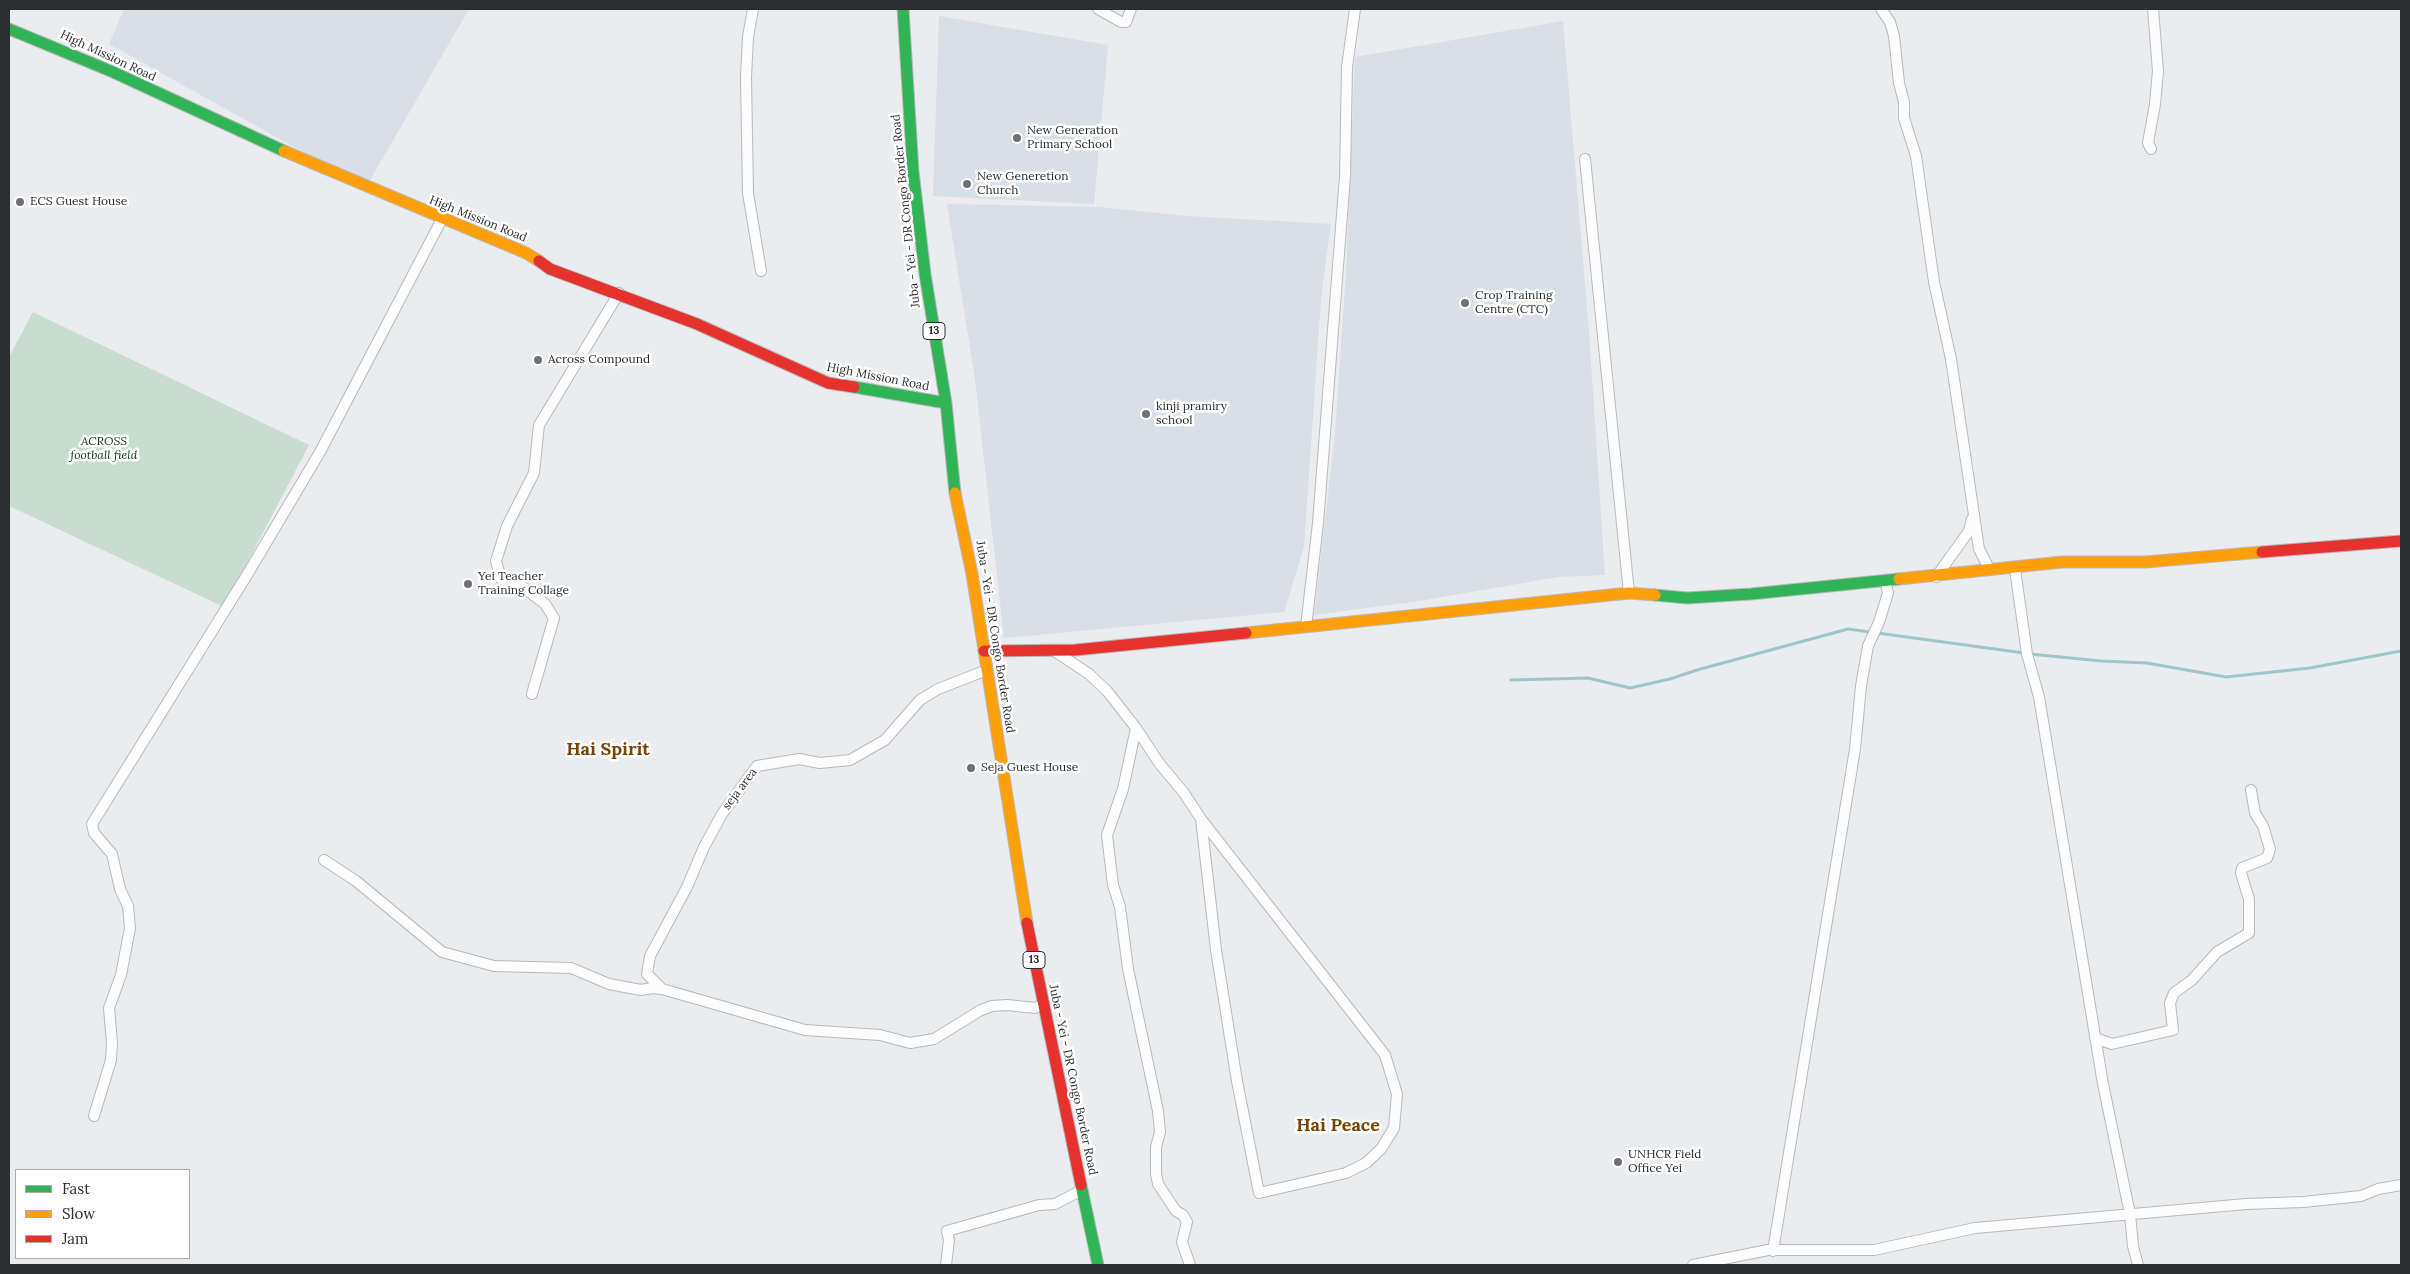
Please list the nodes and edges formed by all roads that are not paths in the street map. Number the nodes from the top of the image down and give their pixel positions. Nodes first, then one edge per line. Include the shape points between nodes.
1 (753, 9) edge
2 (903, 9) edge
3 (1098, 9) edge
4 (1131, 9) edge
5 (1355, 9) edge
6 (1881, 9) edge
7 (2153, 9) edge
8 (9, 29) edge
9 (2151, 149) dead end
10 (1585, 159) dead end
11 (442, 219) junction
12 (761, 271) dead end
13 (619, 293) junction
14 (946, 403) junction
15 (1973, 513) junction
16 (2401, 541) edge
17 (2015, 569) junction
18 (1990, 570) junction
19 (1936, 577) junction
20 (1886, 580) junction
21 (1629, 594) junction
22 (1306, 627) junction
23 (1053, 650) junction
24 (984, 652) junction
25 (987, 670) junction
26 (532, 694) dead end
27 (1136, 728) junction
28 (2251, 790) dead end
29 (1200, 819) junction
30 (324, 860) dead end
31 (662, 989) junction
32 (1044, 1004) junction
33 (2095, 1038) junction
34 (94, 1116) dead end
35 (2401, 1185) edge
36 (1082, 1190) junction
37 (2130, 1214) junction
38 (1773, 1251) junction
39 (946, 1265) edge
40 (1098, 1265) edge
41 (1190, 1265) edge
42 (1693, 1265) edge
43 (2138, 1265) edge

1 - 12 street via 748,38 748,193
2 - 14 street, Juba - Yei - DR Congo Border Road / 13 via 914,180
3 - 4 street via 1121,22 1126,22
5 - 22 street via 1347,67 1345,176 1318,523
6 - 15 street via 1894,36 1904,118 1917,161 1934,282 1952,359
7 - 9 street via 2158,71 2148,143
8 - 11 street, High Mission Road
10 - 21 street
11 - 13 street, High Mission Road via 526,253 550,269
11 - 34 street via 320,452 92,824 94,833 112,854 120,889 128,906 130,928 121,975 109,1008 111,1060
13 - 14 street, High Mission Road via 697,324 828,384
13 - 26 street via 539,425 534,473 507,526 496,561 501,579 523,586 545,604 554,618
14 - 24 street, Juba - Yei - DR Congo Border Road / 13 via 956,499
15 - 18 street via 1978,549
15 - 19 street via 1969,532
16 - 17 street via 2146,562 2062,562
17 - 18 street
17 - 33 street
18 - 19 street
19 - 20 street
20 - 21 street via 1688,598
20 - 38 street via 1888,593 1868,646 1861,686 1854,758
21 - 22 street
22 - 23 street
23 - 24 street
23 - 27 street via 1107,691
24 - 25 street, Juba - Yei - DR Congo Border Road / 13
25 - 31 street, seja area via 938,689 920,700 885,740 850,760 820,763 799,759 757,766 722,814 650,956 647,974
25 - 32 street, Juba - Yei - DR Congo Border Road / 13 via 1029,936
27 - 29 street
27 - 41 street via 1123,789 1106,835 1128,969 1158,1111 1160,1132 1156,1147 1156,1174 1158,1184 1176,1211 1188,1222 1182,1242
28 - 33 street via 2255,813 2268,837 2270,849 2267,858 2242,868 2249,899 2249,933 2217,952 2192,980 2174,993 2170,1003 2173,1030 2112,1044
29 - 29 street via 1385,1055 1397,1094 1394,1128 1381,1149 1366,1164 1346,1173 1259,1193 1216,950
30 - 31 street via 356,881 442,952 494,966 571,968 608,984 642,990
31 - 32 street via 805,1030 880,1035 910,1043 934,1039 992,1006 1035,1008
32 - 36 street, Juba - Yei - DR Congo Border Road / 13
33 - 37 street
35 - 37 street via 2362,1196
36 - 39 street via 1055,1204 1039,1205 947,1231
36 - 40 street, Juba - Yei - DR Congo Border Road / 13
37 - 38 street via 1974,1228 1874,1250
37 - 43 street
38 - 42 street

